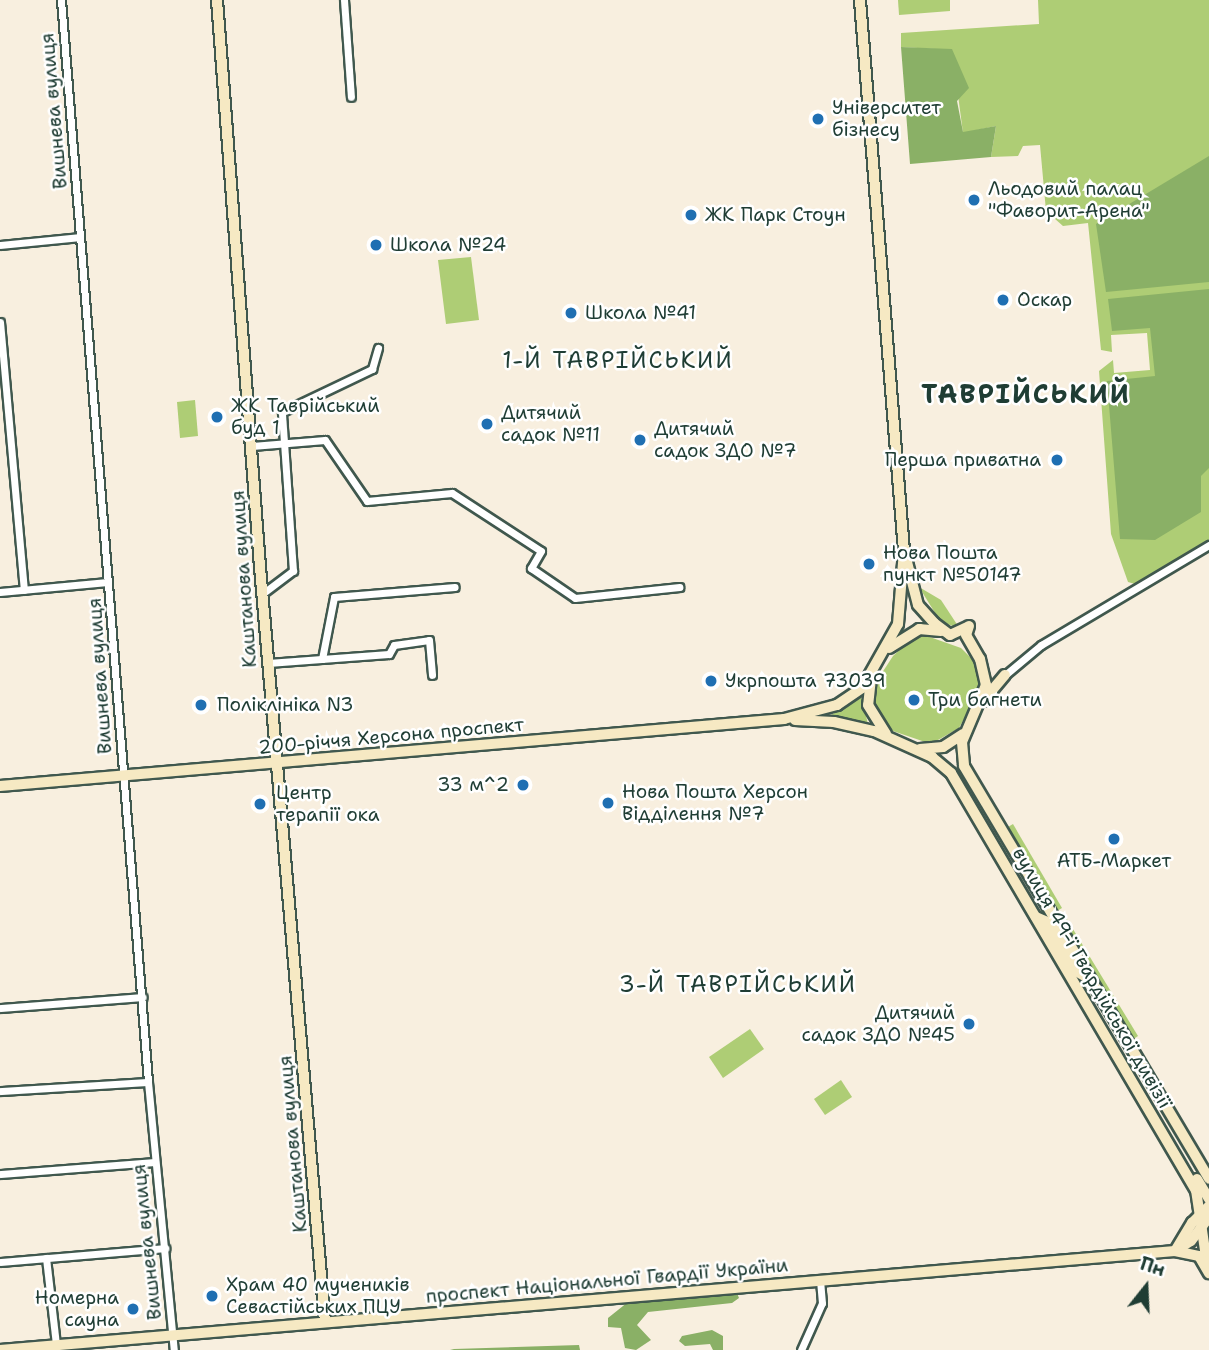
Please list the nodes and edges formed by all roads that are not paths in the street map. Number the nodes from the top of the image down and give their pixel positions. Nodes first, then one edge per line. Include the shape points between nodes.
1 (61, 0) edge
2 (217, 0) edge
3 (344, 0) edge
4 (860, 0) edge
5 (351, 97) dead end
6 (80, 237) junction
7 (0, 245) edge
8 (0, 322) edge
9 (378, 348) dead end
10 (284, 444) junction
11 (252, 446) junction
12 (1209, 545) edge
13 (904, 551) junction
14 (108, 582) junction
15 (455, 587) dead end
16 (679, 587) dead end
17 (24, 590) junction
18 (0, 592) edge
19 (262, 594) junction
20 (950, 635) junction
21 (971, 646) junction
22 (888, 648) junction
23 (322, 659) junction
24 (268, 663) junction
25 (986, 672) junction
26 (432, 675) dead end
27 (1005, 675) junction
28 (871, 678) junction
29 (980, 704) junction
30 (784, 719) junction
31 (965, 731) junction
32 (895, 740) junction
33 (912, 747) junction
34 (279, 764) junction
35 (123, 775) junction
36 (0, 786) edge
37 (1009, 844) junction
38 (1036, 916) junction
39 (1092, 980) junction
40 (143, 997) junction
41 (0, 1008) edge
42 (148, 1082) junction
43 (0, 1091) edge
44 (155, 1162) junction
45 (0, 1174) edge
46 (1209, 1179) edge
47 (1205, 1208) edge
48 (1200, 1225) edge
49 (165, 1248) junction
50 (1175, 1251) junction
51 (46, 1258) junction
52 (0, 1261) edge
53 (1209, 1271) edge
54 (820, 1281) junction
55 (325, 1322) junction
56 (173, 1334) junction
57 (56, 1344) junction
58 (0, 1350) edge
59 (174, 1350) edge
60 (801, 1350) edge

1 - 6 street, Вишнева вулиця
2 - 11 street, Каштанова вулиця
3 - 5 street
4 - 13 street
6 - 7 street
6 - 14 street, Вишнева вулиця
8 - 17 street
9 - 10 street via 372,369 282,412
10 - 11 street
10 - 16 street via 326,440 367,501 452,493 541,551 531,568 575,598
10 - 19 street via 292,571
11 - 19 street, Каштанова вулиця
12 - 27 street via 1041,645
13 - 20 street via 918,605
13 - 22 street via 902,606
14 - 17 street
14 - 35 street, Вишнева вулиця
15 - 23 street via 334,597
17 - 18 street
19 - 24 street, Каштанова вулиця
20 - 21 street
20 - 21 street via 968,626
20 - 22 street via 919,629
21 - 25 street
22 - 28 street
23 - 24 street
23 - 26 street via 389,654 394,645 429,640
24 - 34 street, Каштанова вулиця
25 - 27 street via 995,680
25 - 29 street
27 - 29 street
28 - 30 street via 837,705
28 - 32 street via 868,705 873,718
29 - 31 street
30 - 32 street via 834,722
30 - 34 street, 200-річчя Херсона проспект
31 - 33 street via 943,747
31 - 37 street, вулиця 49-ї Гвардійської дивізії via 964,766
32 - 33 street
33 - 38 street, вулиця 49-ї Гвардійської дивізії via 951,772
34 - 35 street, 200-річчя Херсона проспект
34 - 55 street, Каштанова вулиця
35 - 36 street, 200-річчя Херсона проспект
35 - 40 street, Вишнева вулиця
37 - 38 street via 1007,854 1037,906
37 - 39 street, вулиця 49-ї Гвардійської дивізії
38 - 39 street via 1047,922 1076,971
38 - 47 street, вулиця 49-ї Гвардійської дивізії via 1159,1128 1171,1137
39 - 46 street, вулиця 49-ї Гвардійської дивізії
40 - 41 street
40 - 42 street, Вишнева вулиця
42 - 43 street
42 - 44 street, Вишнева вулиця
44 - 45 street
44 - 49 street, Вишнева вулиця
47 - 48 street
47 - 48 street
48 - 50 street via 1191,1241
48 - 53 street
49 - 51 street
49 - 56 street, Вишнева вулиця
50 - 53 street via 1199,1256
50 - 54 street, проспект Національної Гвардії України
51 - 52 street
51 - 57 street
54 - 55 street, проспект Національної Гвардії України
54 - 60 street via 822,1303
55 - 56 street, проспект Національної Гвардії України
56 - 57 street, проспект Національної Гвардії України
56 - 59 street, Вишнева вулиця
57 - 58 street, проспект Національної Гвардії України

